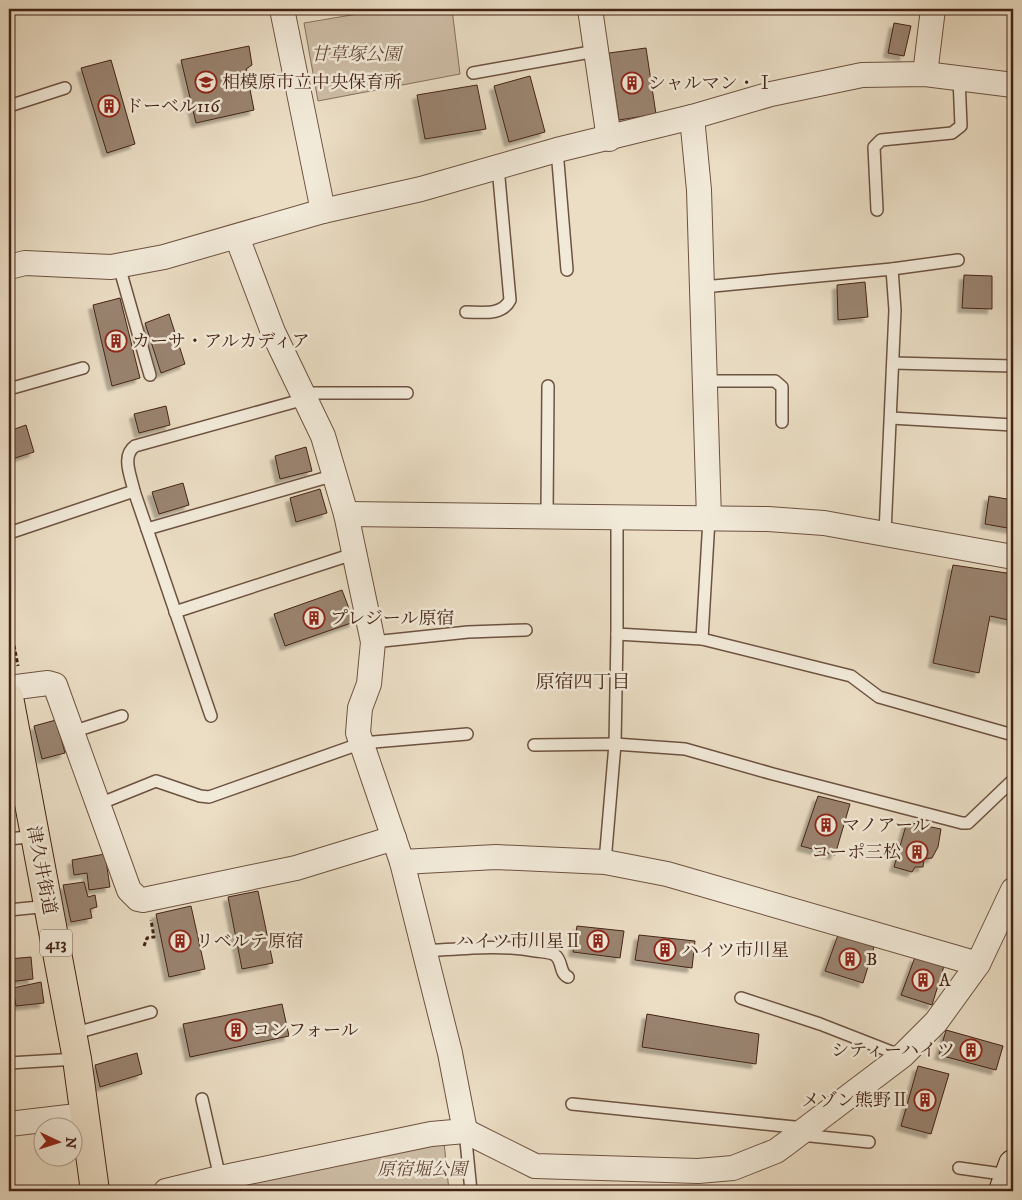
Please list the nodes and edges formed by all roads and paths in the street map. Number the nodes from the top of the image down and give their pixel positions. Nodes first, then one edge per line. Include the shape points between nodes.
1 (282, 9) edge
2 (590, 9) edge
3 (933, 9) edge
4 (596, 51) junction
5 (473, 73) dead end
6 (925, 74) junction
7 (959, 78) junction
8 (1013, 86) edge
9 (65, 88) dead end
10 (9, 106) edge
11 (692, 117) junction
12 (609, 139) junction
13 (557, 150) junction
14 (498, 166) junction
15 (877, 210) dead end
16 (323, 211) junction
17 (237, 237) junction
18 (958, 260) dead end
19 (119, 266) junction
20 (9, 267) edge
21 (892, 269) junction
22 (567, 270) dead end
23 (703, 287) junction
24 (466, 312) dead end
25 (893, 363) junction
26 (1013, 366) edge
27 (83, 368) dead end
28 (150, 376) dead end
29 (705, 381) junction
30 (548, 386) dead end
31 (9, 388) edge
32 (407, 394) dead end
33 (304, 396) junction
34 (891, 418) junction
35 (782, 422) dead end
36 (1013, 425) edge
37 (335, 474) junction
38 (134, 491) junction
39 (346, 514) junction
40 (547, 516) junction
41 (617, 516) junction
42 (709, 519) junction
43 (146, 529) junction
44 (9, 533) edge
45 (885, 533) junction
46 (353, 554) junction
47 (1013, 557) edge
48 (175, 612) junction
49 (526, 630) dead end
50 (617, 634) junction
51 (702, 639) junction
52 (373, 642) junction
53 (9, 688) edge
54 (9, 697) edge
55 (122, 716) dead end
56 (211, 716) dead end
57 (12, 732) edge
58 (72, 732) junction
59 (467, 734) dead end
60 (1013, 736) edge
61 (362, 743) junction
62 (615, 744) junction
63 (534, 745) dead end
64 (1013, 780) edge
65 (99, 804) junction
66 (36, 836) junction
67 (394, 838) junction
68 (9, 839) edge
69 (402, 862) junction
70 (604, 862) junction
71 (1013, 890) edge
72 (49, 906) junction
73 (9, 910) edge
74 (154, 937) dead end
75 (144, 946) dead end
76 (424, 951) junction
77 (978, 964) junction
78 (568, 977) dead end
79 (741, 998) dead end
80 (151, 1012) dead end
81 (74, 1047) junction
82 (902, 1056) junction
83 (9, 1063) edge
84 (202, 1099) dead end
85 (572, 1104) dead end
86 (85, 1115) junction
87 (9, 1124) edge
88 (466, 1131) junction
89 (803, 1132) junction
90 (869, 1142) dead end
91 (959, 1168) dead end
92 (1009, 1177) edge
93 (220, 1178) junction
94 (95, 1191) edge
95 (166, 1191) edge
96 (471, 1191) edge

1 - 16 street
2 - 4 street
3 - 6 street
4 - 5 lane
4 - 12 street
6 - 7 street
6 - 11 street via 862,75 771,94
7 - 8 street
7 - 15 lane via 961,126 958,130 952,134 881,140 874,147
9 - 10 lane
11 - 12 street
11 - 23 street via 700,190
12 - 13 street
13 - 14 street
13 - 22 lane
14 - 16 street via 420,189
14 - 24 lane via 510,300 500,311
16 - 17 street
17 - 19 street
17 - 33 street via 273,332
18 - 21 lane
19 - 20 street via 25,263
19 - 28 lane
21 - 23 lane
21 - 25 lane via 895,310
23 - 29 street
25 - 26 lane
25 - 34 lane
27 - 31 lane
29 - 35 lane via 775,381 782,387
29 - 42 street
30 - 40 lane
32 - 33 lane
33 - 37 street via 323,436
33 - 38 lane via 135,446 129,450 127,458
34 - 36 lane
34 - 45 lane
37 - 39 street
37 - 43 lane
38 - 43 lane
38 - 44 lane
39 - 40 street
39 - 46 street
40 - 41 street
41 - 42 street
41 - 50 lane
42 - 45 street via 824,523
42 - 51 lane
43 - 48 lane
45 - 47 street
46 - 48 lane
46 - 52 street
48 - 56 lane
49 - 52 lane via 468,632
50 - 51 lane
50 - 62 lane
51 - 60 lane via 851,676 879,697
52 - 61 street via 369,684 358,723
53 - 58 street via 55,685
54 - 57 highway, 津久井街道 / 413
55 - 58 lane
57 - 66 highway, 津久井街道 / 413
58 - 65 street
59 - 61 lane
61 - 65 lane via 209,797 156,781
61 - 67 street
62 - 63 lane
62 - 64 lane via 685,749 962,823 968,822
62 - 70 lane
65 - 67 street via 129,890 143,900 296,868
66 - 68 lane
66 - 72 highway, 津久井街道 / 413
67 - 69 street
69 - 70 street via 496,857
69 - 76 street
70 - 77 street via 666,874
71 - 77 street
72 - 73 lane
72 - 81 highway, 津久井街道 / 413
74 - 75 path via 147,938
76 - 78 lane via 502,946 538,951 554,955 561,964 562,974
76 - 88 street
77 - 82 street via 936,1022
79 - 82 lane
80 - 81 lane
81 - 83 lane
81 - 86 highway, 津久井街道 / 413
82 - 89 street
84 - 93 lane
85 - 89 lane
86 - 87 street
86 - 94 highway, 津久井街道 / 413
88 - 89 street via 535,1166 698,1170 733,1168 776,1151
88 - 93 street via 431,1134
88 - 96 lane
89 - 90 lane
91 - 92 lane
93 - 95 street

